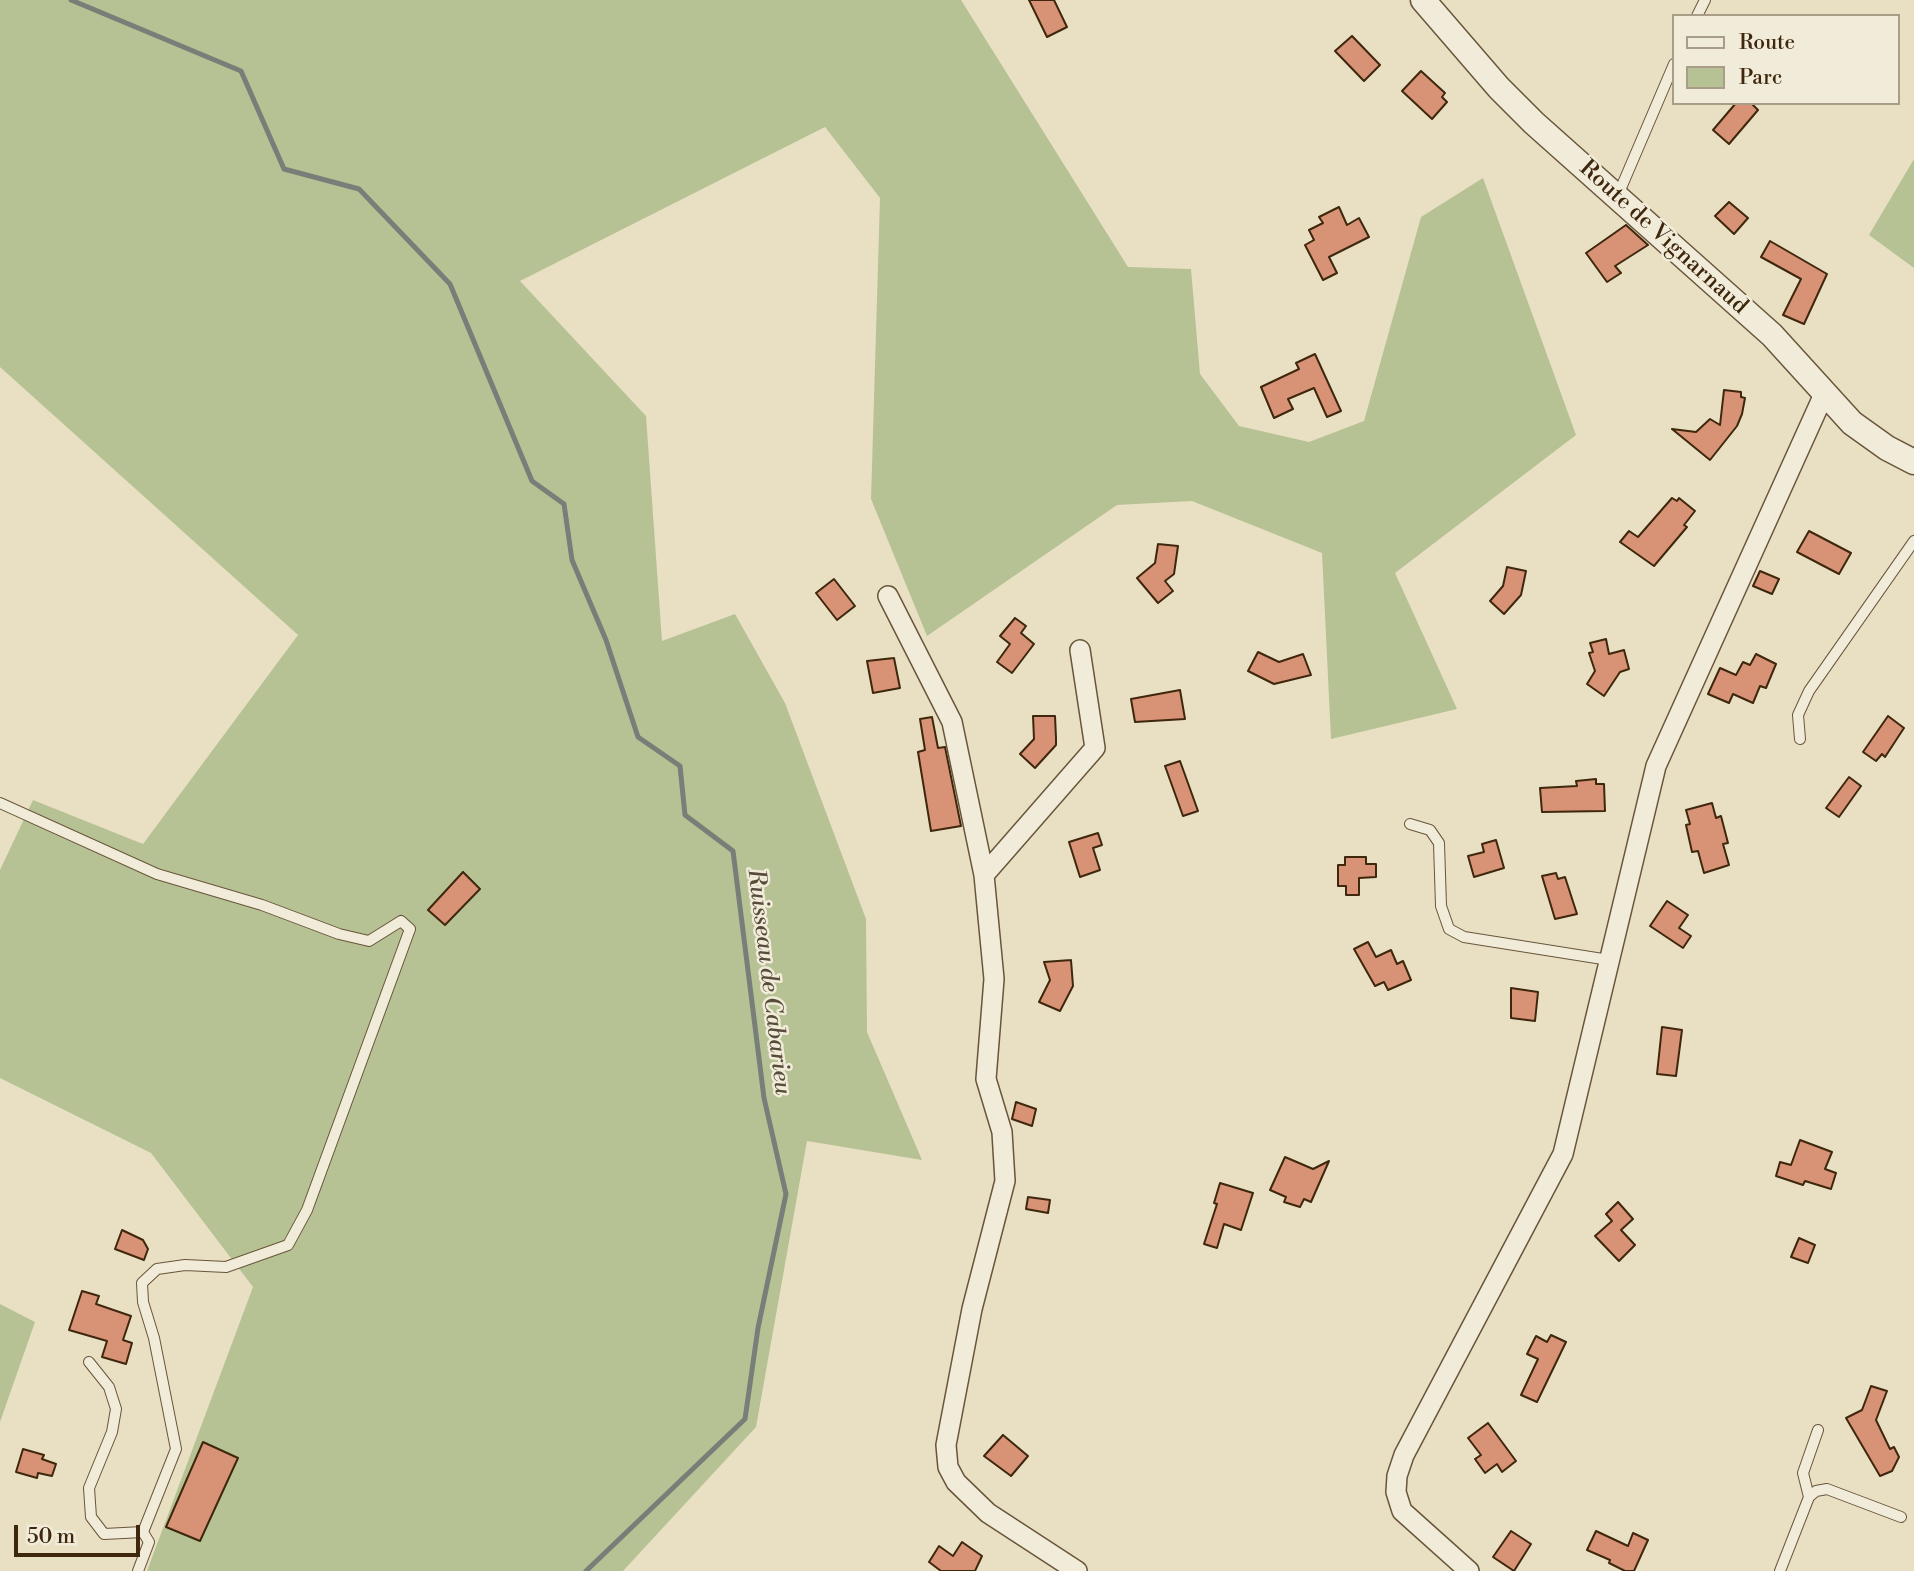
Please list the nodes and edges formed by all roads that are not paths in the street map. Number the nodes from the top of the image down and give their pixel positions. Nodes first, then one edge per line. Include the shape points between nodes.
1 (1423, 0) edge
2 (1672, 69) edge
3 (1618, 197) junction
4 (1825, 392) junction
5 (1914, 462) edge
6 (1914, 541) edge
7 (888, 596) dead end
8 (1080, 650) dead end
9 (1800, 739) dead end
10 (0, 803) edge
11 (1410, 824) dead end
12 (984, 874) junction
13 (1609, 960) junction
14 (89, 1362) dead end
15 (1818, 1430) dead end
16 (1809, 1497) junction
17 (1901, 1517) dead end
18 (143, 1532) junction
19 (138, 1571) edge
20 (1077, 1571) edge
21 (1469, 1571) edge
22 (1780, 1571) edge

1 - 3 street, Route de Vignarnaud via 1507,97
2 - 3 lane
3 - 4 street, Route de Vignarnaud via 1772,335
4 - 5 street, Route de Vignarnaud via 1868,437
4 - 13 street via 1656,766
6 - 9 lane via 1809,691 1798,715
7 - 12 street via 952,722
8 - 12 street via 1095,748
10 - 18 lane via 157,874 339,934 369,941 401,921 410,929 307,1210 288,1245 226,1267 157,1269 142,1283 142,1302 176,1449
11 - 13 lane via 1430,830 1438,843 1441,906 1449,929 1464,937
12 - 20 street via 994,979 986,1079 1002,1132 1004,1181 972,1309 946,1444 948,1467 956,1482 988,1513
13 - 21 street via 1563,1154 1397,1476 1402,1511
14 - 18 lane via 109,1387 116,1409 112,1432 89,1488 92,1517 104,1534
15 - 16 lane via 1803,1473
16 - 17 lane via 1816,1490 1827,1489
16 - 22 lane
18 - 19 lane via 149,1542

